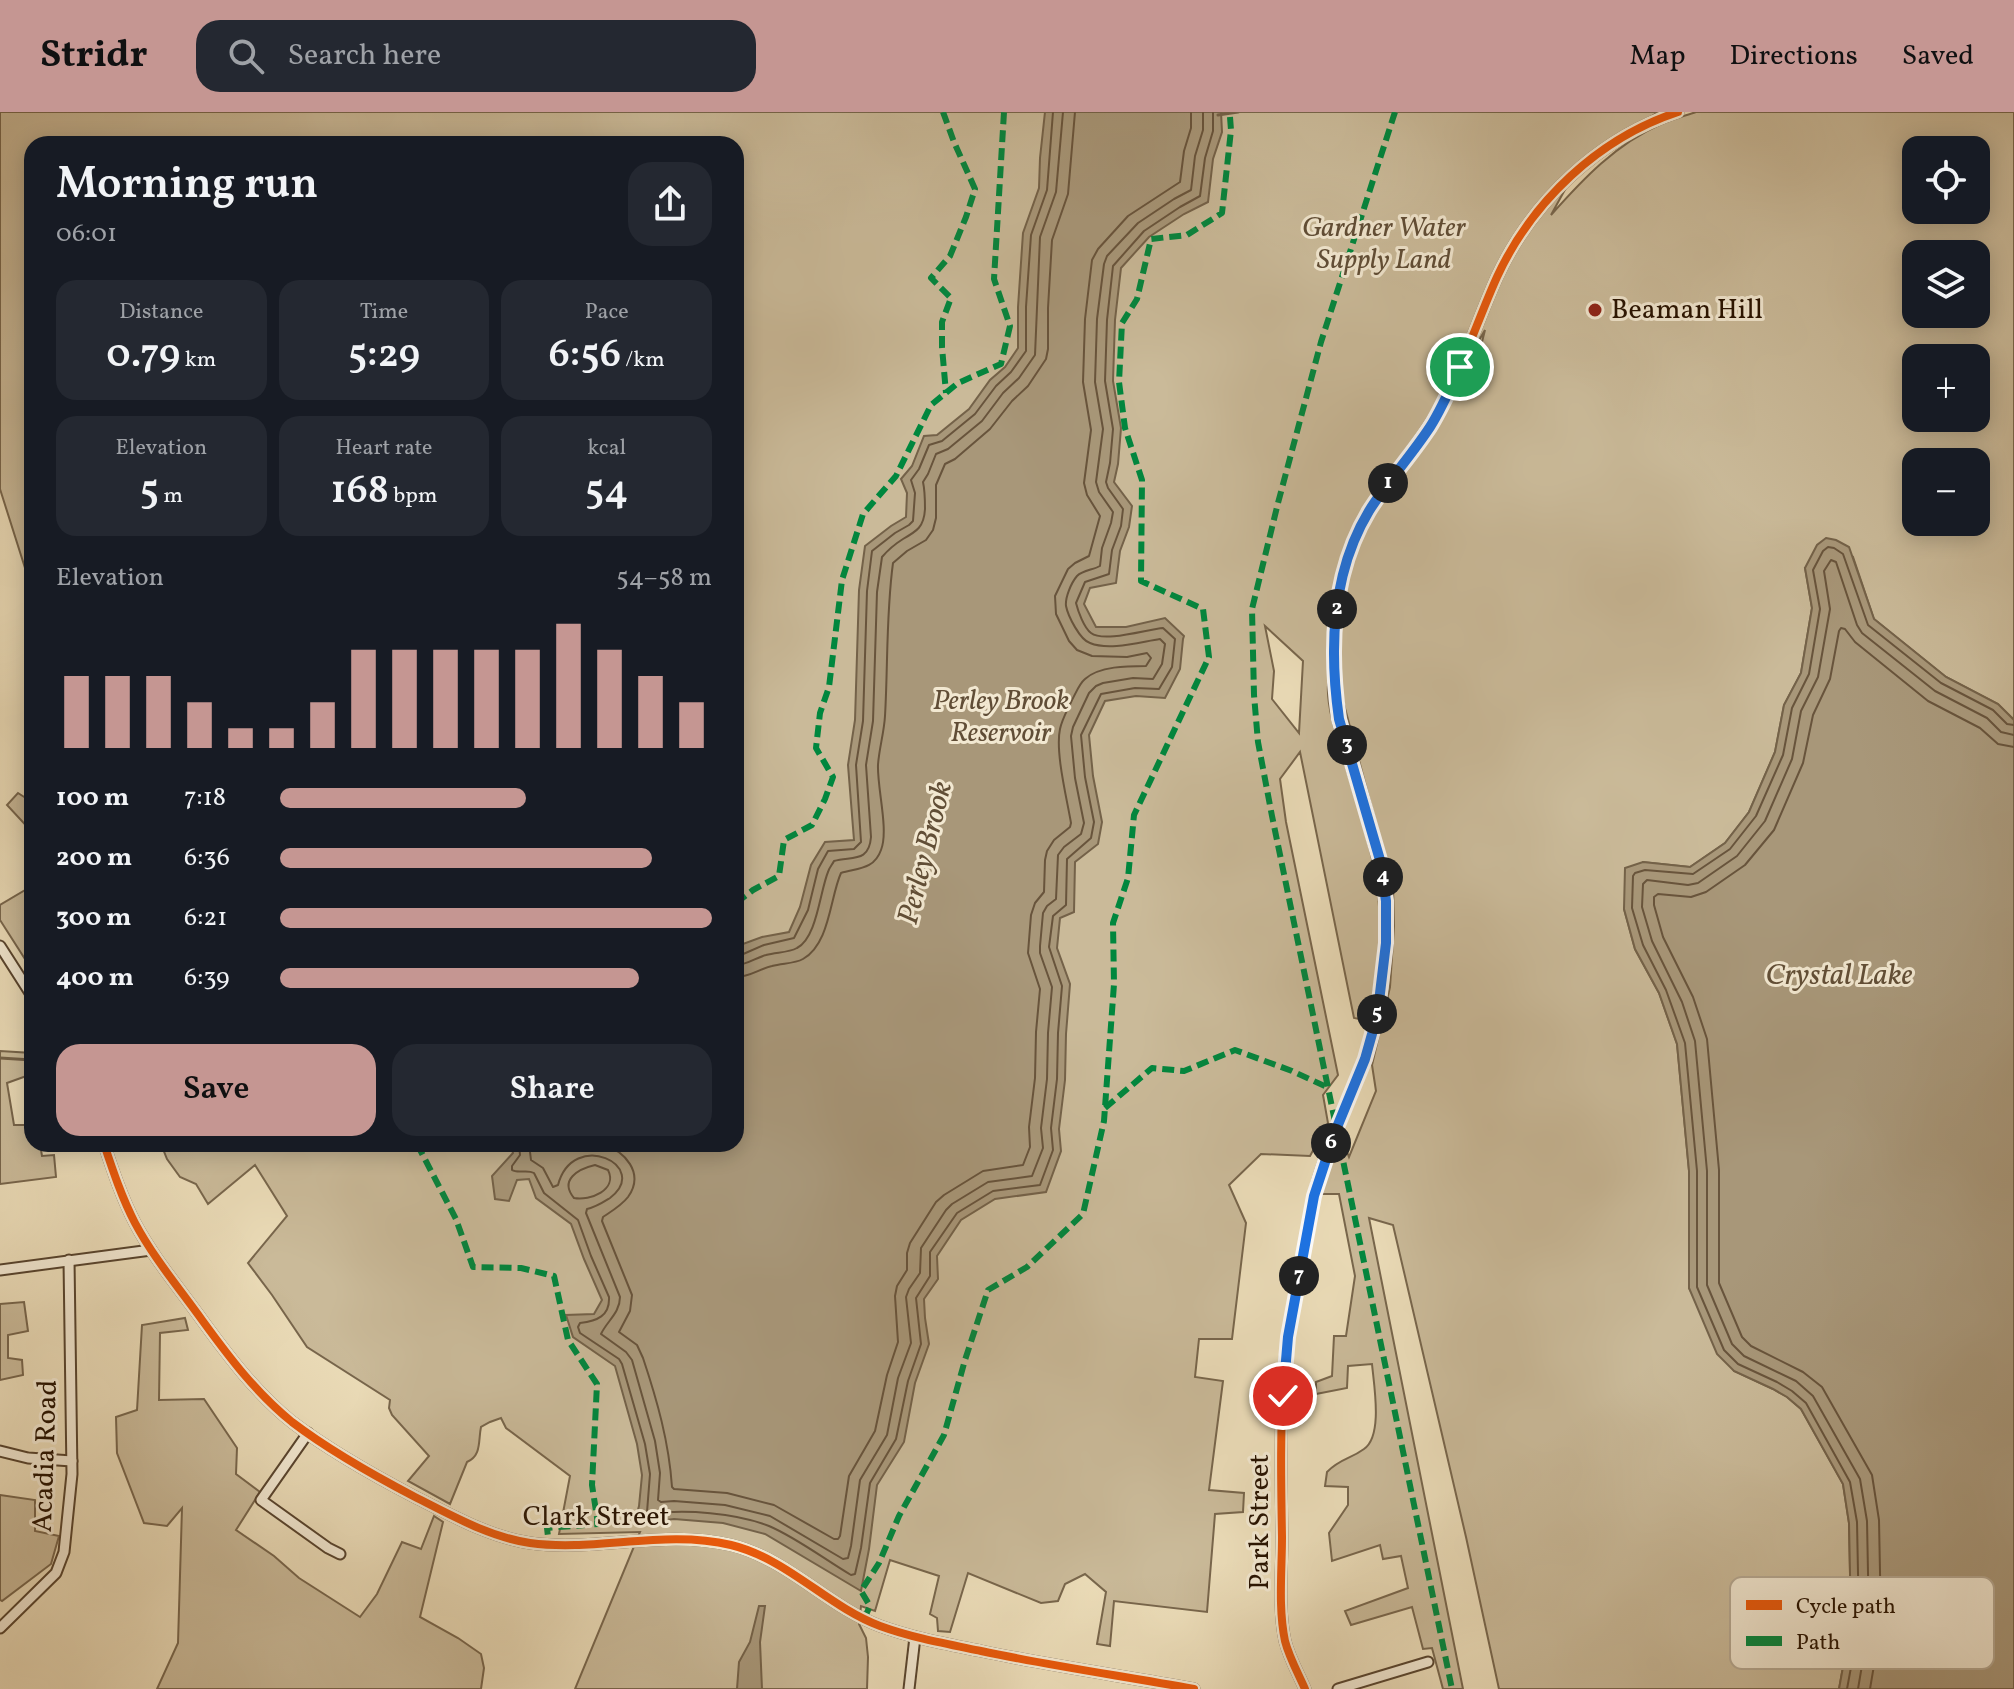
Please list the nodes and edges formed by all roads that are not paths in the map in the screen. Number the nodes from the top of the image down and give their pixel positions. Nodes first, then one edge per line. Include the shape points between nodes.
1 (1678, 112) edge
2 (0, 946) edge
3 (24, 984) edge
4 (107, 1152) edge
5 (151, 1250) junction
6 (69, 1260) junction
7 (0, 1270) edge
8 (308, 1433) junction
9 (0, 1451) edge
10 (72, 1461) junction
11 (340, 1554) dead end
12 (0, 1628) edge
13 (915, 1637) junction
14 (1428, 1662) dead end
15 (909, 1689) edge
16 (1194, 1689) edge
17 (1305, 1689) edge
18 (1338, 1689) edge

1 - 17 street, Park Street via 1612,145 1539,208 1496,280 1441,406 1377,498 1347,560 1333,654 1336,700 1380,860 1387,929 1376,1022 1318,1179 1286,1349 1282,1620 1287,1649
2 - 3 street
4 - 5 street, Clark Street
5 - 6 street
5 - 8 street, Clark Street via 240,1371
6 - 7 street
6 - 10 street, Acadia Road
8 - 11 street via 261,1500
8 - 13 street, Clark Street via 381,1479 498,1535 549,1545 687,1540 733,1546 779,1566 867,1621
9 - 10 street
10 - 12 street, Acadia Road via 61,1563
13 - 15 street
13 - 16 street, Clark Street
14 - 18 street

